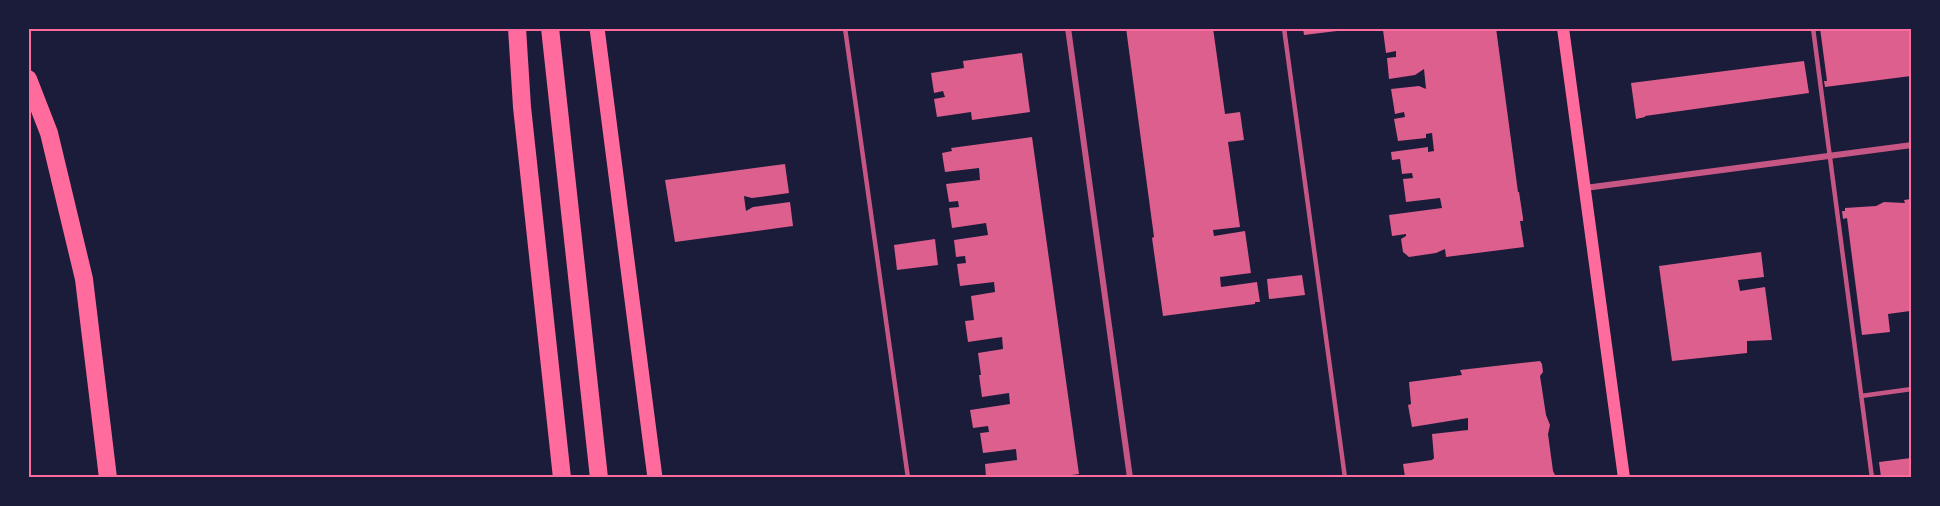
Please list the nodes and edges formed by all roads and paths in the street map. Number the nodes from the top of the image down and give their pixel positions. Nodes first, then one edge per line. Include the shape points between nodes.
1 (517, 28) edge
2 (549, 28) edge
3 (597, 28) edge
4 (845, 28) edge
5 (1068, 28) edge
6 (1284, 28) edge
7 (1563, 28) edge
8 (1813, 28) edge
9 (28, 79) edge
10 (1911, 145) edge
11 (1829, 156) junction
12 (1585, 188) junction
13 (1911, 389) edge
14 (1862, 396) junction
15 (108, 477) edge
16 (562, 477) edge
17 (599, 477) edge
18 (655, 477) edge
19 (908, 477) edge
20 (1130, 477) edge
21 (1345, 477) edge
22 (1624, 477) edge
23 (1872, 477) edge

1 - 16 highway
2 - 17 highway
3 - 18 main road
4 - 19 lane
5 - 20 street
6 - 21 lane
7 - 12 main road
8 - 11 lane
9 - 15 highway via 49,133 84,279
10 - 11 street
11 - 12 street
11 - 14 lane
12 - 22 main road
13 - 14 lane
14 - 23 lane

